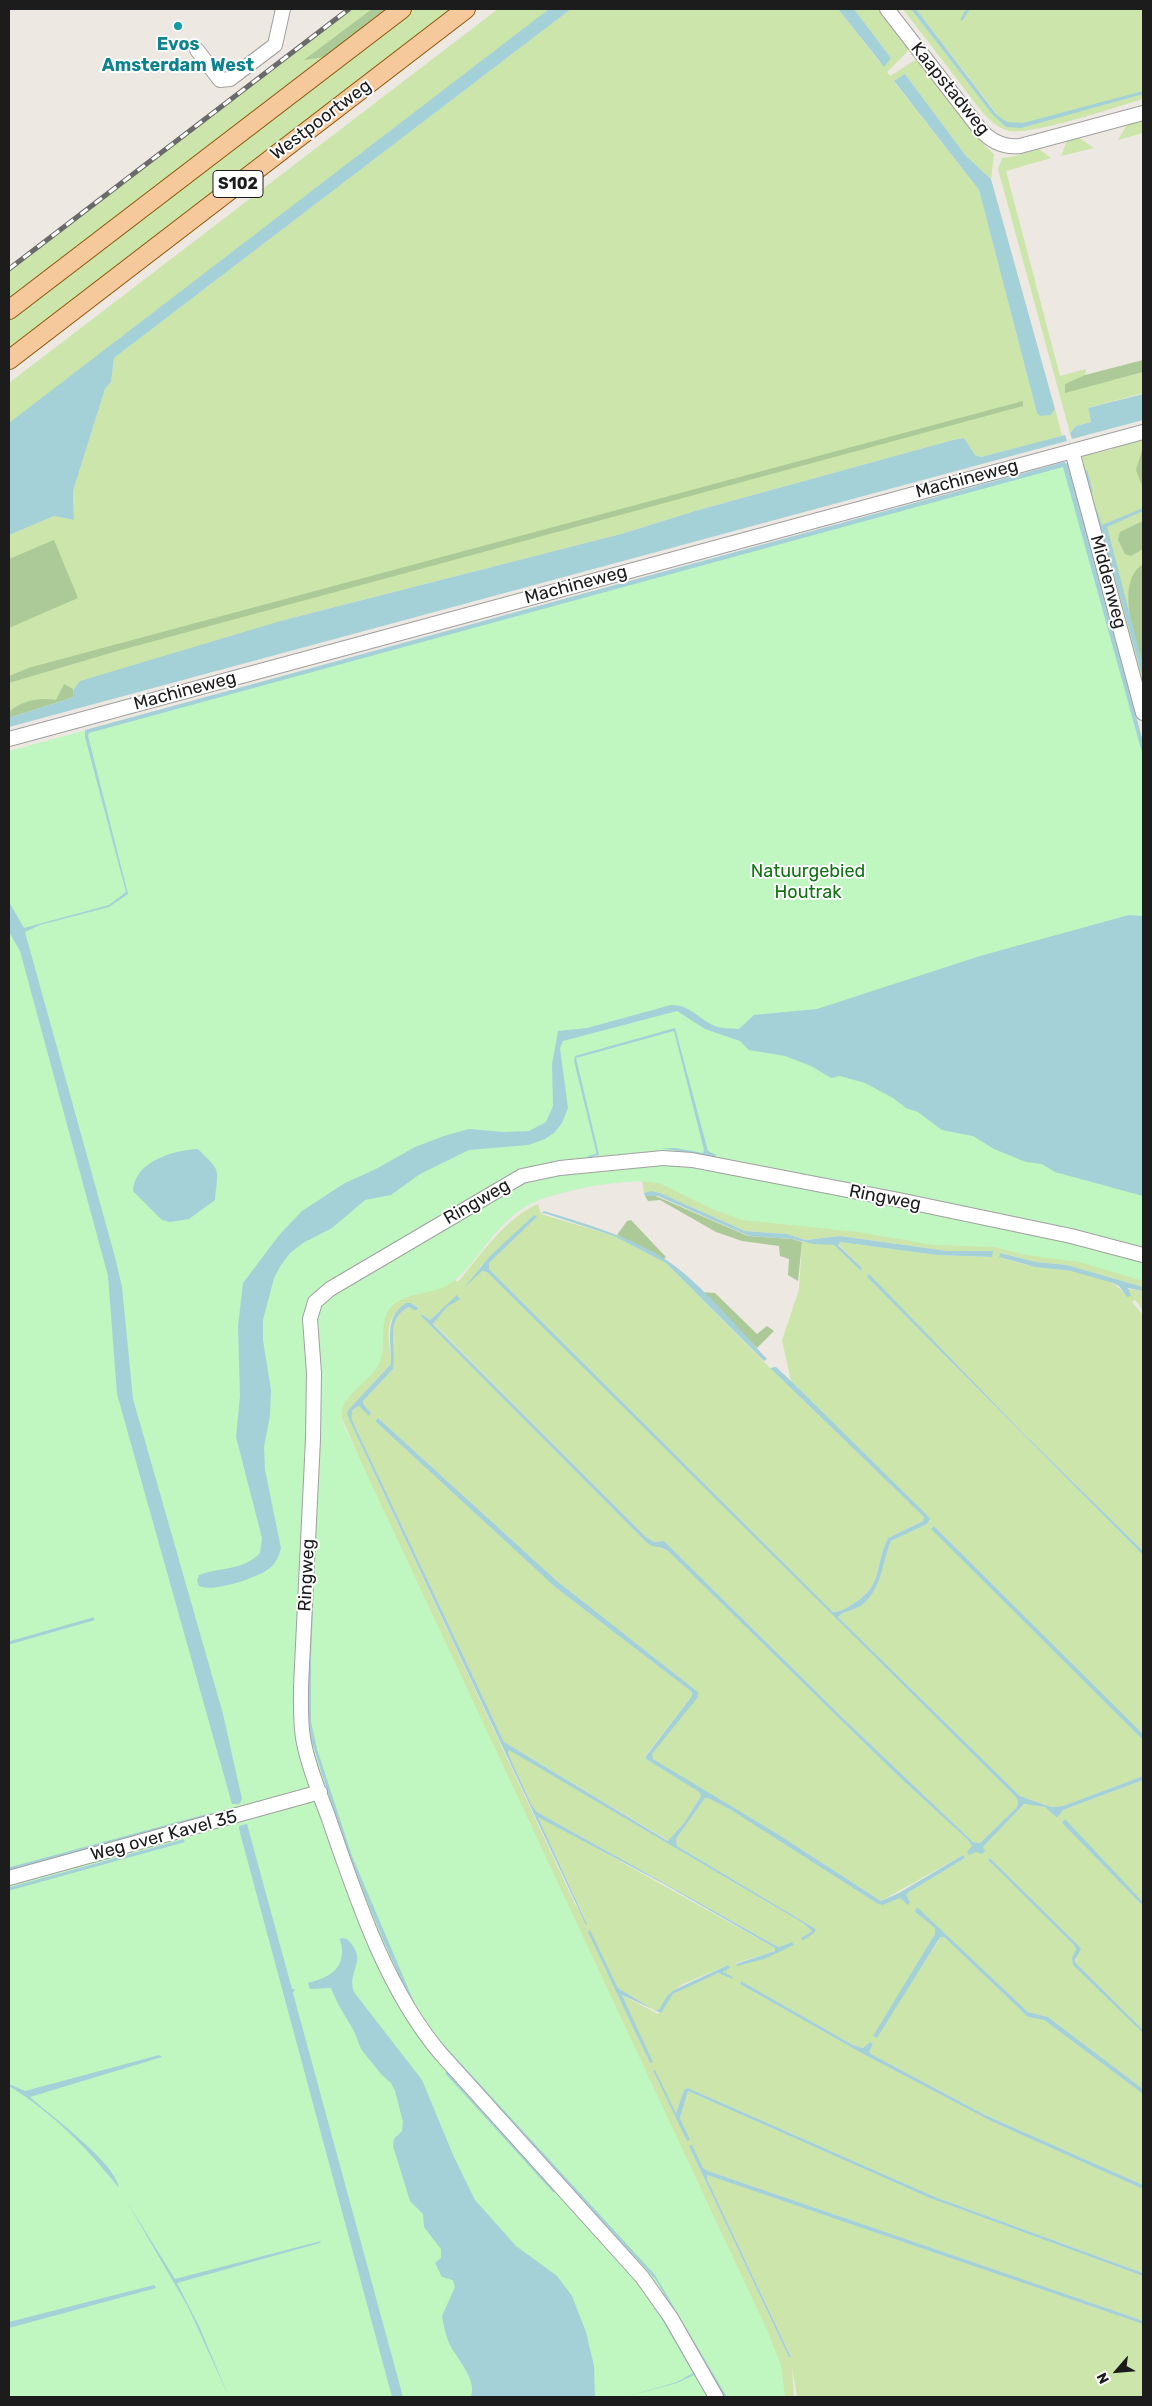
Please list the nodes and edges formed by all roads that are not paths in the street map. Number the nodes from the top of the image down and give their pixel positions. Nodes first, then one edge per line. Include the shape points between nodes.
1 (283, 9) edge
2 (402, 9) edge
3 (466, 9) edge
4 (887, 9) edge
5 (197, 50) dead end
6 (1143, 113) edge
7 (9, 310) edge
8 (9, 360) edge
9 (1143, 432) edge
10 (1072, 451) junction
11 (1143, 713) edge
12 (9, 739) edge
13 (1143, 1255) edge
14 (320, 1792) junction
15 (9, 1878) edge
16 (716, 2397) edge

1 - 5 street via 275,45 230,79 220,80
2 - 7 main road, S102
3 - 8 main road, Westpoortweg / S102
4 - 6 street, Kaapstadweg via 979,128 1000,145 1020,146
9 - 10 street, Machineweg
10 - 11 street, Middenweg
10 - 12 street, Machineweg
13 - 14 street, Ringweg via 1071,1236 899,1200 692,1160 663,1158 560,1168 522,1176 330,1289 315,1302 310,1318 314,1373 313,1439 301,1686 304,1744
14 - 15 street, Weg over Kavel 35
14 - 16 street, Ringweg via 352,1884 398,1991 415,2021 642,2277 671,2318

